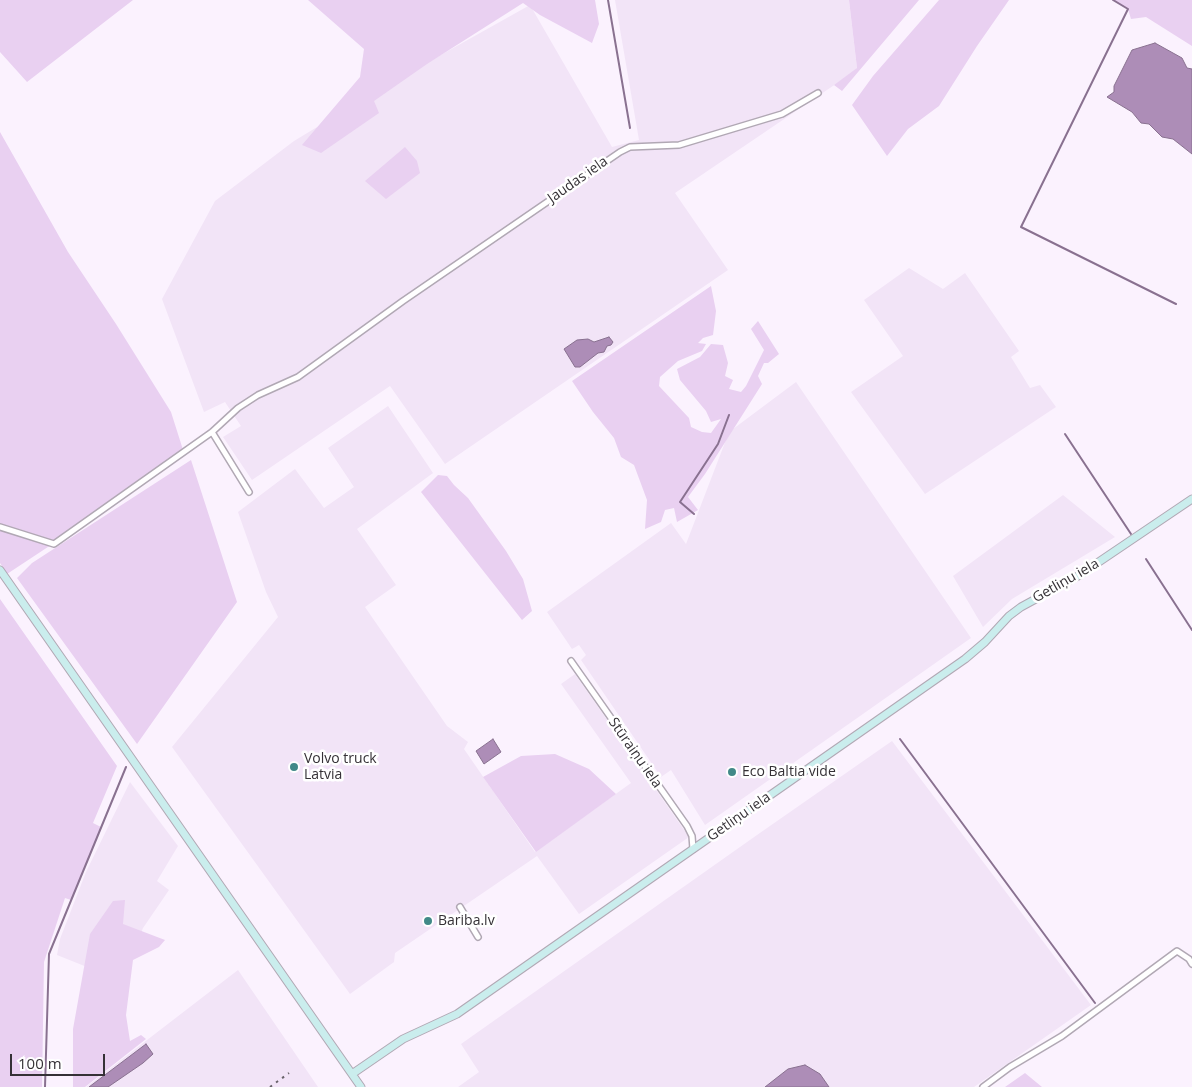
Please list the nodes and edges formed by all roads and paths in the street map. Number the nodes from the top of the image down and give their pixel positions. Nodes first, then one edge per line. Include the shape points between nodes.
1 (818, 93) dead end
2 (212, 432) junction
3 (249, 492) dead end
4 (1192, 499) edge
5 (0, 526) edge
6 (0, 570) edge
7 (571, 661) dead end
8 (693, 849) junction
9 (460, 907) dead end
10 (478, 937) dead end
11 (1192, 964) edge
12 (352, 1074) junction
13 (361, 1087) edge
14 (983, 1087) edge

1 - 2 street, Jaudas iela via 782,114 678,144 630,147 620,152 298,377 238,408
2 - 3 street
2 - 5 street, Jaudas iela via 54,544
4 - 8 street, Getliņu iela via 1078,576 1021,607 965,659
6 - 12 street
7 - 8 street, Stūraiņu iela via 686,826 692,836
8 - 12 street, Getliņu iela via 457,1014 403,1039
9 - 10 street
11 - 14 street via 1177,951 1062,1036
12 - 13 street

